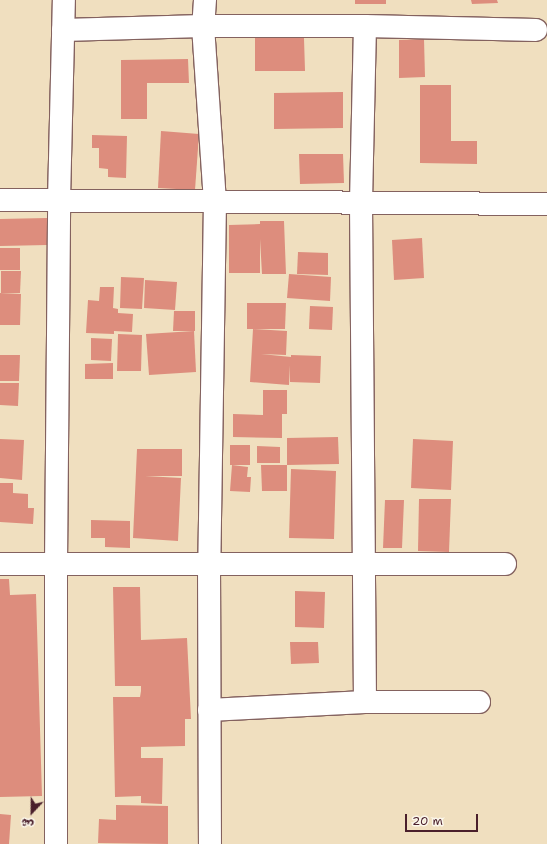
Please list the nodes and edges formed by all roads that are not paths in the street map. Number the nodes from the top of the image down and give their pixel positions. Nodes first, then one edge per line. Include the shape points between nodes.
1 (64, 0) edge
2 (205, 0) edge
3 (203, 26) junction
4 (365, 26) junction
5 (63, 30) junction
6 (536, 30) dead end
7 (0, 200) edge
8 (59, 200) junction
9 (215, 201) junction
10 (361, 202) junction
11 (547, 204) edge
12 (0, 564) edge
13 (56, 564) junction
14 (209, 564) junction
15 (363, 564) junction
16 (505, 564) dead end
17 (365, 702) junction
18 (479, 702) dead end
19 (209, 710) junction
20 (56, 844) edge
21 (210, 844) edge

1 - 5 street
2 - 3 street
3 - 4 street
3 - 5 street
3 - 9 street
4 - 6 street
4 - 10 street
5 - 8 street
7 - 8 street
8 - 9 street
8 - 13 street
9 - 10 street
9 - 14 street
10 - 11 street
10 - 15 street
12 - 13 street
13 - 14 street
13 - 20 street
14 - 15 street
14 - 19 street
15 - 16 street
15 - 17 street
17 - 18 street
17 - 19 street
19 - 21 street

